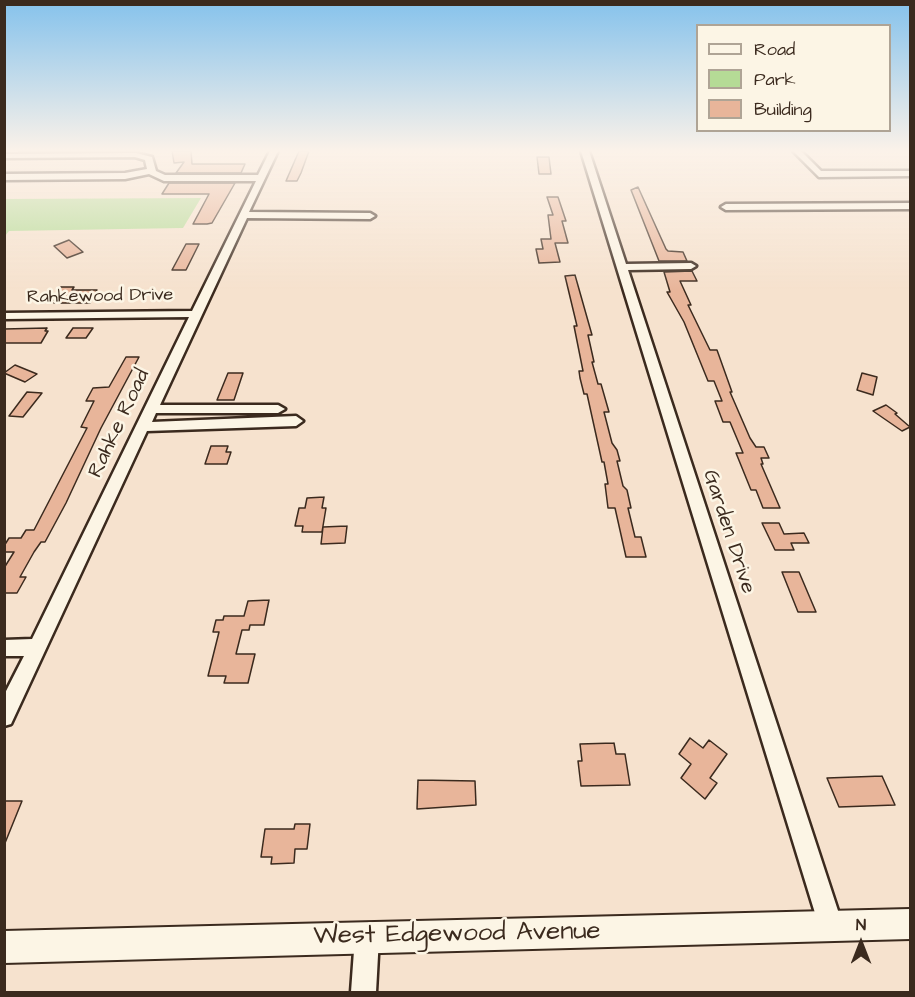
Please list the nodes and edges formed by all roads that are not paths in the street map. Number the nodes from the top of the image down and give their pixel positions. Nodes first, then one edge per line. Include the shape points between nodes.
1 (252, 198) edge
2 (600, 198) edge
3 (910, 206) edge
4 (726, 207) dead end
5 (244, 215) junction
6 (370, 216) dead end
7 (691, 266) dead end
8 (622, 267) junction
9 (196, 314) junction
10 (4, 316) edge
11 (278, 409) dead end
12 (150, 410) junction
13 (296, 421) dead end
14 (142, 427) junction
15 (38, 647) junction
16 (4, 648) edge
17 (4, 717) edge
18 (910, 924) edge
19 (831, 926) junction
20 (366, 937) junction
21 (4, 947) edge
22 (363, 993) edge

1 - 5 street, Rahke Road
2 - 8 street, Garden Drive
3 - 4 street
5 - 6 street
5 - 9 street, Rahke Road
7 - 8 street
8 - 19 street, Garden Drive
9 - 10 street, Rahkewood Drive
9 - 12 street, Rahke Road
11 - 12 street
12 - 14 street, Rahke Road
13 - 14 street
14 - 15 street, Rahke Road
15 - 16 street
15 - 17 street, Rahke Road
18 - 19 main road, West Edgewood Avenue
19 - 20 main road, West Edgewood Avenue
20 - 21 main road, West Edgewood Avenue
20 - 22 street

